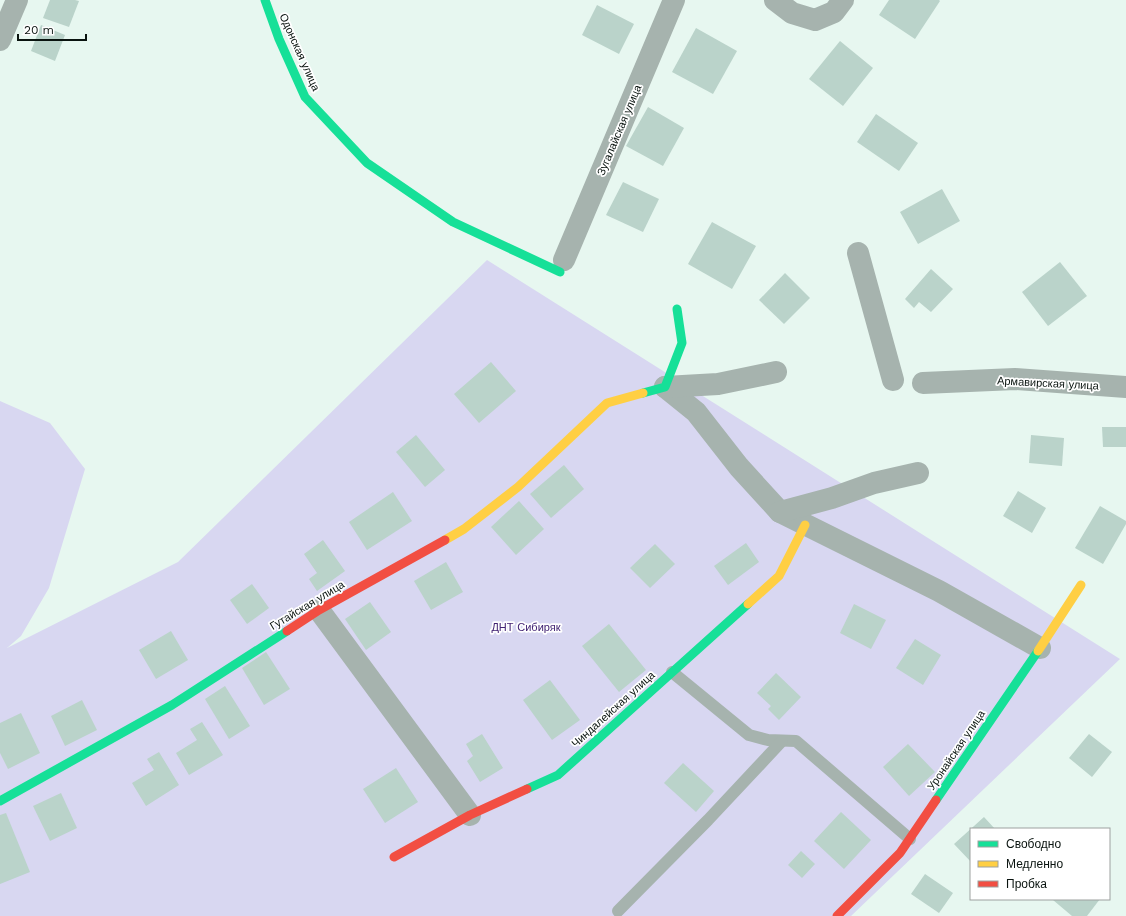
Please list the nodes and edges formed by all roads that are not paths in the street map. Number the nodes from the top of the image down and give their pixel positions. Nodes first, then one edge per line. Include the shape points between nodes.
1 (17, 0) edge
2 (265, 0) edge
3 (674, 0) edge
4 (775, 0) edge
5 (843, 0) edge
6 (0, 40) edge
7 (858, 253) dead end
8 (562, 266) joint
9 (677, 309) dead end
10 (776, 372) dead end
11 (893, 380) dead end
12 (923, 383) dead end
13 (665, 386) junction
14 (1126, 388) edge
15 (918, 473) dead end
16 (780, 512) junction
17 (805, 525) junction
18 (1081, 585) dead end
19 (319, 610) junction
20 (1040, 648) junction
21 (672, 672) junction
22 (782, 741) junction
23 (0, 801) edge
24 (470, 815) junction
25 (910, 839) junction
26 (394, 857) dead end
27 (618, 911) dead end
28 (837, 916) edge

1 - 6 street
2 - 8 street, Одонская улица via 305,97 367,163 453,222
3 - 8 street, Зугалайская улица
4 - 5 street via 792,13 815,20 834,12
7 - 11 street
9 - 13 street via 682,343
10 - 13 street via 718,384
12 - 14 street, Армавирская улица via 1015,379
13 - 16 street via 696,412 739,467
13 - 19 street, Гутайская улица via 608,403 518,487 464,529
15 - 16 street via 874,483
16 - 17 street
17 - 20 street via 939,591
17 - 21 street, Чиндалейская улица via 779,576
18 - 20 street, Уронайская улица
19 - 23 street, Гутайская улица via 172,705
19 - 24 street
20 - 25 street, Уронайская улица
21 - 22 lane via 749,735
21 - 24 street, Чиндалейская улица via 558,775
22 - 25 lane via 796,741
22 - 27 lane
24 - 26 street, Чиндалейская улица
25 - 28 street, Уронайская улица via 900,854

